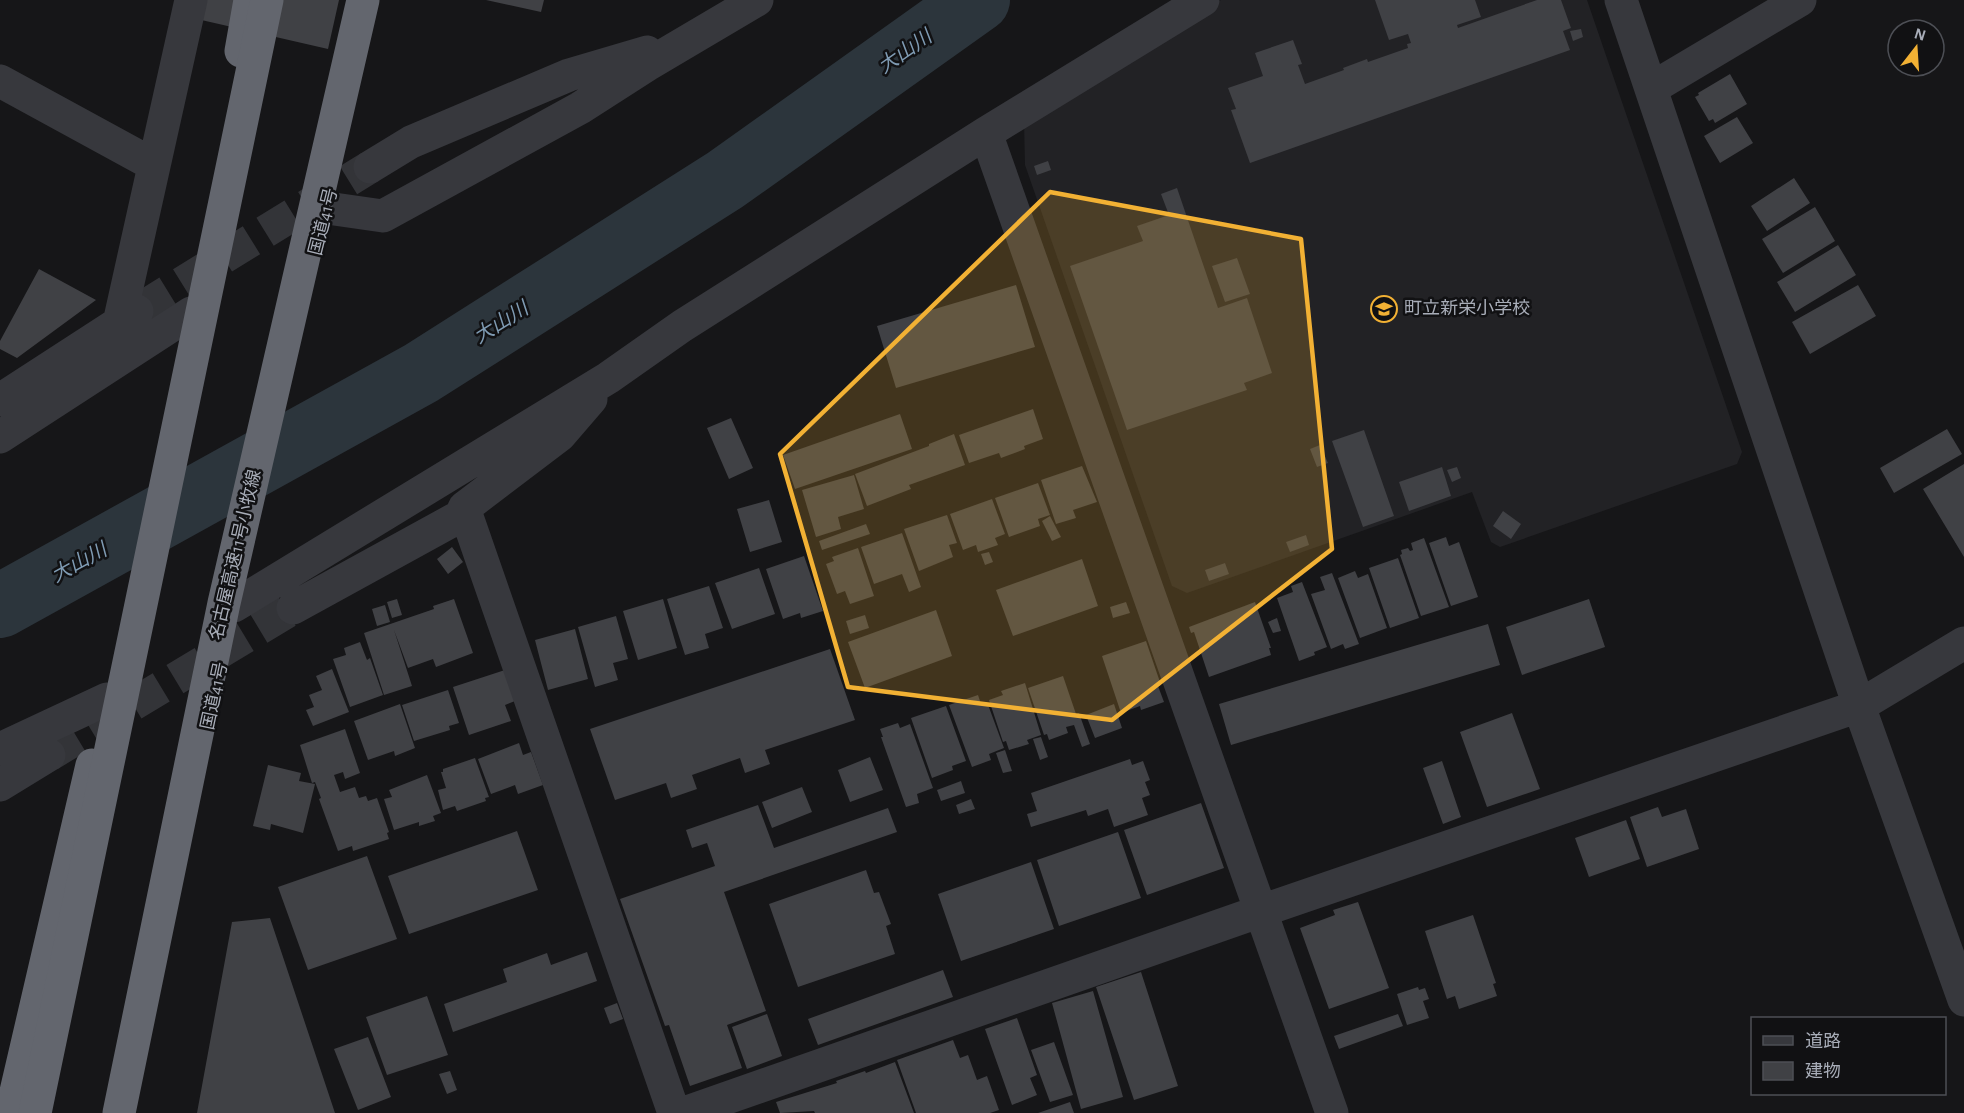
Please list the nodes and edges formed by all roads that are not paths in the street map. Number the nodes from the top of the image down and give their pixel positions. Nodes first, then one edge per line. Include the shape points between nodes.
1 (191, 0) edge
2 (250, 0) edge
3 (267, 0) edge
4 (363, 0) edge
5 (379, 0) edge
6 (757, 0) edge
7 (1203, 0) edge
8 (1621, 0) edge
9 (1800, 0) edge
10 (691, 39) junction
11 (0, 81) edge
12 (1652, 88) junction
13 (986, 133) junction
14 (154, 165) junction
15 (370, 168) tunnel mouth
16 (327, 208) junction
17 (191, 313) junction
18 (608, 378) junction
19 (0, 400) edge
20 (0, 437) edge
21 (466, 513) junction
22 (234, 606) junction
23 (293, 608) tunnel mouth
24 (1964, 644) edge
25 (107, 699) junction
26 (1859, 706) junction
27 (0, 749) edge
28 (49, 755) tunnel mouth
29 (0, 785) edge
30 (1261, 911) junction
31 (1964, 1000) edge
32 (11, 1113) edge
33 (35, 1113) edge
34 (119, 1113) edge
35 (127, 1113) edge
36 (674, 1113) edge
37 (684, 1113) edge
38 (1332, 1113) edge

1 - 14 street
2 - 17 highway
3 - 33 highway, bridge
4 - 34 highway, 名古屋高速11号小牧線, bridge via 224,603
5 - 16 highway, 国道41号
6 - 10 street
7 - 13 street
8 - 12 street
9 - 12 street
10 - 15 street via 569,75 411,142
10 - 16 street via 580,108 383,216
11 - 14 street
12 - 26 street
13 - 18 street via 682,326
13 - 30 street
14 - 19 street via 129,316
16 - 22 highway, 国道41号
17 - 20 street
17 - 25 highway
18 - 21 street via 560,435 464,508
18 - 22 street
21 - 23 street
21 - 36 street
22 - 35 highway, 国道41号
24 - 26 street
25 - 27 street
25 - 32 highway
26 - 30 street
26 - 31 street
28 - 29 street
30 - 37 street
30 - 38 street

